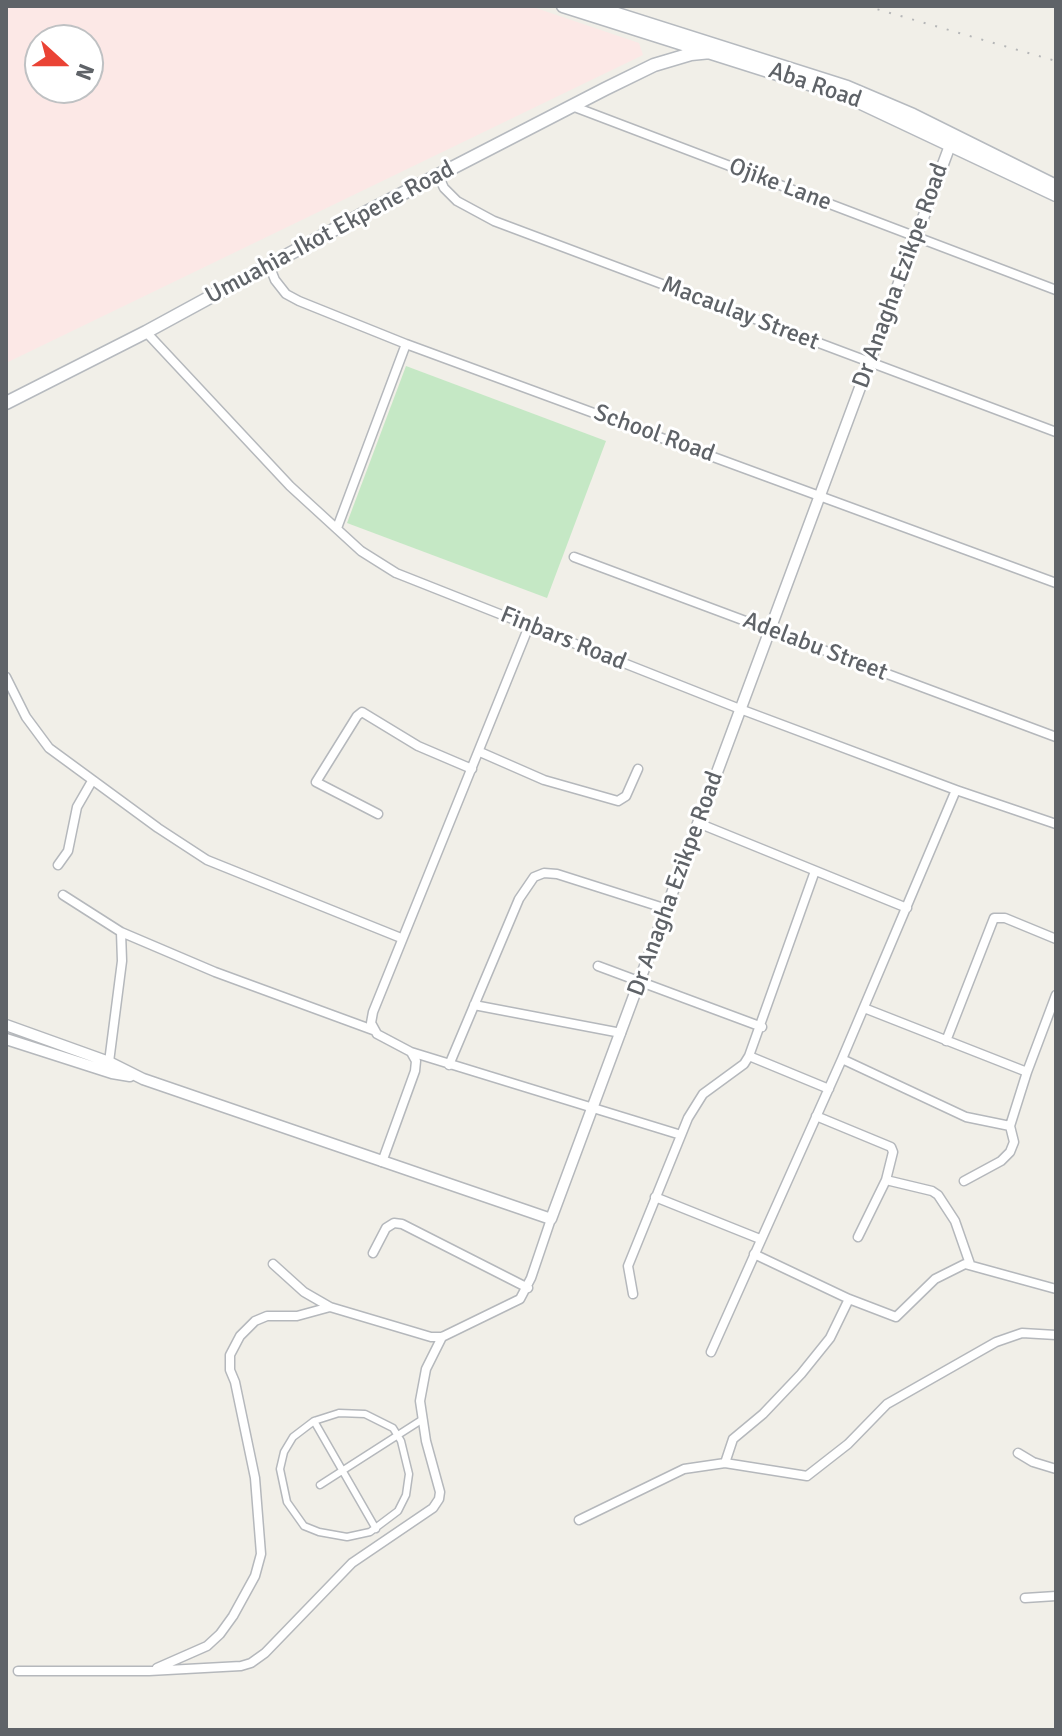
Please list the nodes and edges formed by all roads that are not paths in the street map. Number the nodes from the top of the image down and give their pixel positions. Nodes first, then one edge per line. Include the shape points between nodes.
1 (563, 6) edge
2 (592, 6) edge
3 (661, 36) junction
4 (682, 38) junction
5 (711, 52) junction
6 (664, 55) junction
7 (679, 58) junction
8 (654, 65) junction
9 (572, 106) junction
10 (952, 139) junction
11 (438, 175) junction
12 (1056, 186) edge
13 (1056, 195) edge
14 (915, 237) junction
15 (269, 265) junction
16 (1056, 290) edge
17 (146, 332) junction
18 (406, 344) junction
19 (869, 362) junction
20 (6, 403) edge
21 (1056, 432) edge
22 (819, 497) junction
23 (337, 528) junction
24 (574, 557) dead end
25 (1056, 583) edge
26 (529, 626) junction
27 (771, 630) junction
28 (6, 677) edge
29 (740, 709) junction
30 (1056, 737) edge
31 (480, 752) junction
32 (472, 769) junction
33 (638, 769) dead end
34 (92, 781) junction
35 (956, 790) junction
36 (378, 814) dead end
37 (698, 823) junction
38 (1056, 824) edge
39 (58, 865) dead end
40 (815, 871) junction
41 (63, 895) dead end
42 (907, 908) junction
43 (667, 909) junction
44 (121, 932) junction
45 (401, 938) junction
46 (1056, 939) edge
47 (598, 966) dead end
48 (640, 981) junction
49 (1056, 995) edge
50 (474, 1005) junction
51 (864, 1008) junction
52 (6, 1025) edge
53 (762, 1027) junction
54 (373, 1030) junction
55 (621, 1033) junction
56 (6, 1039) edge
57 (946, 1041) junction
58 (415, 1056) junction
59 (749, 1056) junction
60 (842, 1059) junction
61 (109, 1062) junction
62 (449, 1065) junction
63 (1027, 1072) junction
64 (143, 1079) junction
65 (829, 1089) junction
66 (593, 1110) junction
67 (816, 1116) junction
68 (1010, 1126) junction
69 (681, 1135) junction
70 (382, 1162) junction
71 (886, 1180) junction
72 (964, 1181) dead end
73 (655, 1197) junction
74 (551, 1219) junction
75 (858, 1237) dead end
76 (760, 1239) junction
77 (373, 1253) dead end
78 (754, 1254) junction
79 (273, 1264) dead end
80 (970, 1264) junction
81 (528, 1288) junction
82 (1056, 1289) edge
83 (633, 1294) dead end
84 (849, 1299) junction
85 (330, 1307) junction
86 (1056, 1335) edge
87 (442, 1337) junction
88 (711, 1352) dead end
89 (423, 1419) junction
90 (314, 1421) junction
91 (398, 1434) junction
92 (1018, 1453) dead end
93 (725, 1463) junction
94 (1056, 1469) edge
95 (343, 1470) junction
96 (320, 1485) dead end
97 (579, 1520) dead end
98 (376, 1529) junction
99 (1056, 1596) edge
100 (1025, 1598) dead end
101 (18, 1671) dead end
102 (149, 1671) junction

1 - 3 main road, Aba Road
2 - 4 main road, Aba Road
3 - 4 main road, Aba Road
3 - 6 main road
4 - 5 main road, Aba Road
4 - 6 main road
4 - 7 main road
4 - 10 main road, Aba Road via 847,87
5 - 7 main road
5 - 10 main road, Aba Road via 844,95
6 - 8 main road
7 - 8 main road
8 - 9 main road, Umuahia-Ikot Ekpene Road
9 - 11 main road, Umuahia-Ikot Ekpene Road
9 - 14 street, Ojike Lane
10 - 12 main road, Aba Road
10 - 13 main road, Aba Road
10 - 14 street, Dr Anagha Ezikpe Road
11 - 15 main road, Umuahia-Ikot Ekpene Road
11 - 19 street, Macaulay Street via 457,201 494,221
14 - 16 street, Ojike Lane
14 - 19 street, Dr Anagha Ezikpe Road
15 - 17 main road, Umuahia-Ikot Ekpene Road
15 - 18 street, School Road via 286,294
17 - 20 main road, Umuahia-Ikot Ekpene Road
17 - 23 street, Finbars Road via 290,486
18 - 22 street, School Road
18 - 23 street
19 - 21 street, Macaulay Street
19 - 22 street, Dr Anagha Ezikpe Road
22 - 25 street, School Road
22 - 27 street, Dr Anagha Ezikpe Road
23 - 26 street, Finbars Road via 396,573
24 - 27 street, Adelabu Street
26 - 29 street, Finbars Road
26 - 31 street
27 - 29 street, Dr Anagha Ezikpe Road
27 - 30 street, Adelabu Street
28 - 34 street via 49,748
29 - 35 street, Finbars Road
29 - 37 street, Dr Anagha Ezikpe Road
31 - 32 street
31 - 33 street via 544,780 618,801 626,796
32 - 36 street via 418,746 362,712 316,782
32 - 45 street
34 - 39 street via 77,807 68,851
34 - 45 street via 207,860
35 - 38 street, Finbars Road
35 - 42 street
37 - 40 street
37 - 43 street, Dr Anagha Ezikpe Road
40 - 42 street
40 - 53 street
41 - 44 street
42 - 51 street
43 - 48 street, Dr Anagha Ezikpe Road
43 - 50 street via 557,874 534,877 519,899
44 - 54 street
44 - 61 street
45 - 54 street via 373,1012
46 - 57 street via 994,918
47 - 48 street
48 - 53 street
48 - 55 street, Dr Anagha Ezikpe Road
49 - 63 street
50 - 55 street
50 - 62 street
51 - 57 street
51 - 60 street
52 - 61 street
53 - 59 street
54 - 58 street
55 - 66 street, Dr Anagha Ezikpe Road
56 - 64 street
57 - 63 street
58 - 62 street
58 - 70 street via 415,1071
59 - 65 street
59 - 69 street via 703,1094
60 - 65 street
60 - 68 street via 966,1117
61 - 64 street
62 - 66 street
63 - 68 street
64 - 70 street
65 - 67 street
66 - 69 street
66 - 74 street, Dr Anagha Ezikpe Road
67 - 71 street via 891,1147
67 - 76 street
68 - 72 street via 1010,1152
69 - 73 street
70 - 74 street
71 - 75 street
71 - 80 street via 938,1195 955,1221
73 - 76 street
73 - 83 street via 628,1266
74 - 81 street
76 - 78 street
77 - 81 street via 386,1228 402,1224
78 - 84 street
78 - 88 street
79 - 85 street
80 - 82 street
80 - 84 street via 935,1279 896,1317
81 - 87 street via 509,1306
84 - 93 street via 830,1338 763,1414 733,1439
85 - 87 street
85 - 102 street via 255,1321 230,1355 255,1478 261,1554 255,1576 220,1634 207,1646
86 - 93 street via 1022,1333 996,1342 887,1404 807,1476
87 - 89 street via 426,1369 420,1401
89 - 91 street
89 - 102 street via 440,1492 433,1508 352,1563 251,1663
90 - 91 street via 339,1413 365,1414
90 - 95 street
90 - 98 street via 293,1437 282,1461 291,1510 304,1526 329,1535 355,1536
91 - 95 street
91 - 98 street via 409,1485 398,1511
92 - 94 street
93 - 97 street via 684,1469
95 - 96 street
95 - 98 street
99 - 100 street
101 - 102 street

